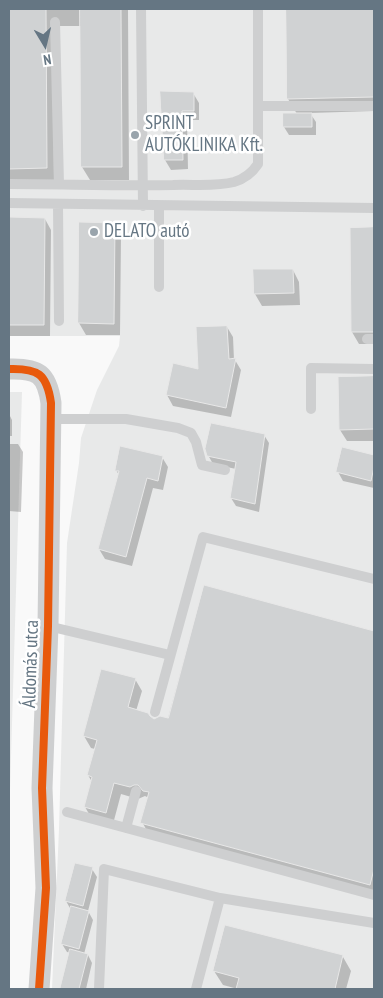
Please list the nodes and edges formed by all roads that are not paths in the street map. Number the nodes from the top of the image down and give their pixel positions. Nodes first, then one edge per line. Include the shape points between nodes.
1 (141, 9) edge
2 (258, 9) edge
3 (55, 22) dead end
4 (258, 106) junction
5 (374, 106) edge
6 (9, 184) edge
7 (59, 184) junction
8 (143, 185) junction
9 (9, 203) edge
10 (58, 204) junction
11 (143, 206) junction
12 (159, 206) junction
13 (374, 208) edge
14 (159, 287) dead end
15 (59, 321) dead end
16 (9, 369) edge
17 (374, 369) edge
18 (311, 410) dead end
19 (51, 420) junction
20 (225, 470) dead end
21 (374, 578) edge
22 (48, 626) junction
23 (170, 655) junction
24 (155, 712) dead end
25 (136, 791) dead end
26 (67, 812) dead end
27 (126, 828) junction
28 (374, 895) edge
29 (220, 898) junction
30 (374, 924) edge
31 (39, 989) edge
32 (99, 989) edge
33 (196, 989) edge

1 - 8 lane
2 - 4 lane
3 - 7 lane
4 - 5 lane
4 - 8 lane via 258,164 254,171 225,183
6 - 7 lane
7 - 8 lane
8 - 11 lane
9 - 10 lane
10 - 11 lane
10 - 15 lane
11 - 12 lane
12 - 13 lane
12 - 14 lane
16 - 19 street, Áldomás utca via 34,371 44,378 49,386
17 - 18 lane via 312,368
19 - 20 lane via 126,419 178,428 191,433 202,465
19 - 22 street, Áldomás utca
21 - 23 lane via 203,537
22 - 23 lane
22 - 31 street, Áldomás utca via 42,788 46,888
23 - 24 lane
25 - 27 lane
26 - 27 lane
27 - 28 lane
29 - 30 lane
29 - 32 lane via 104,869
29 - 33 lane

